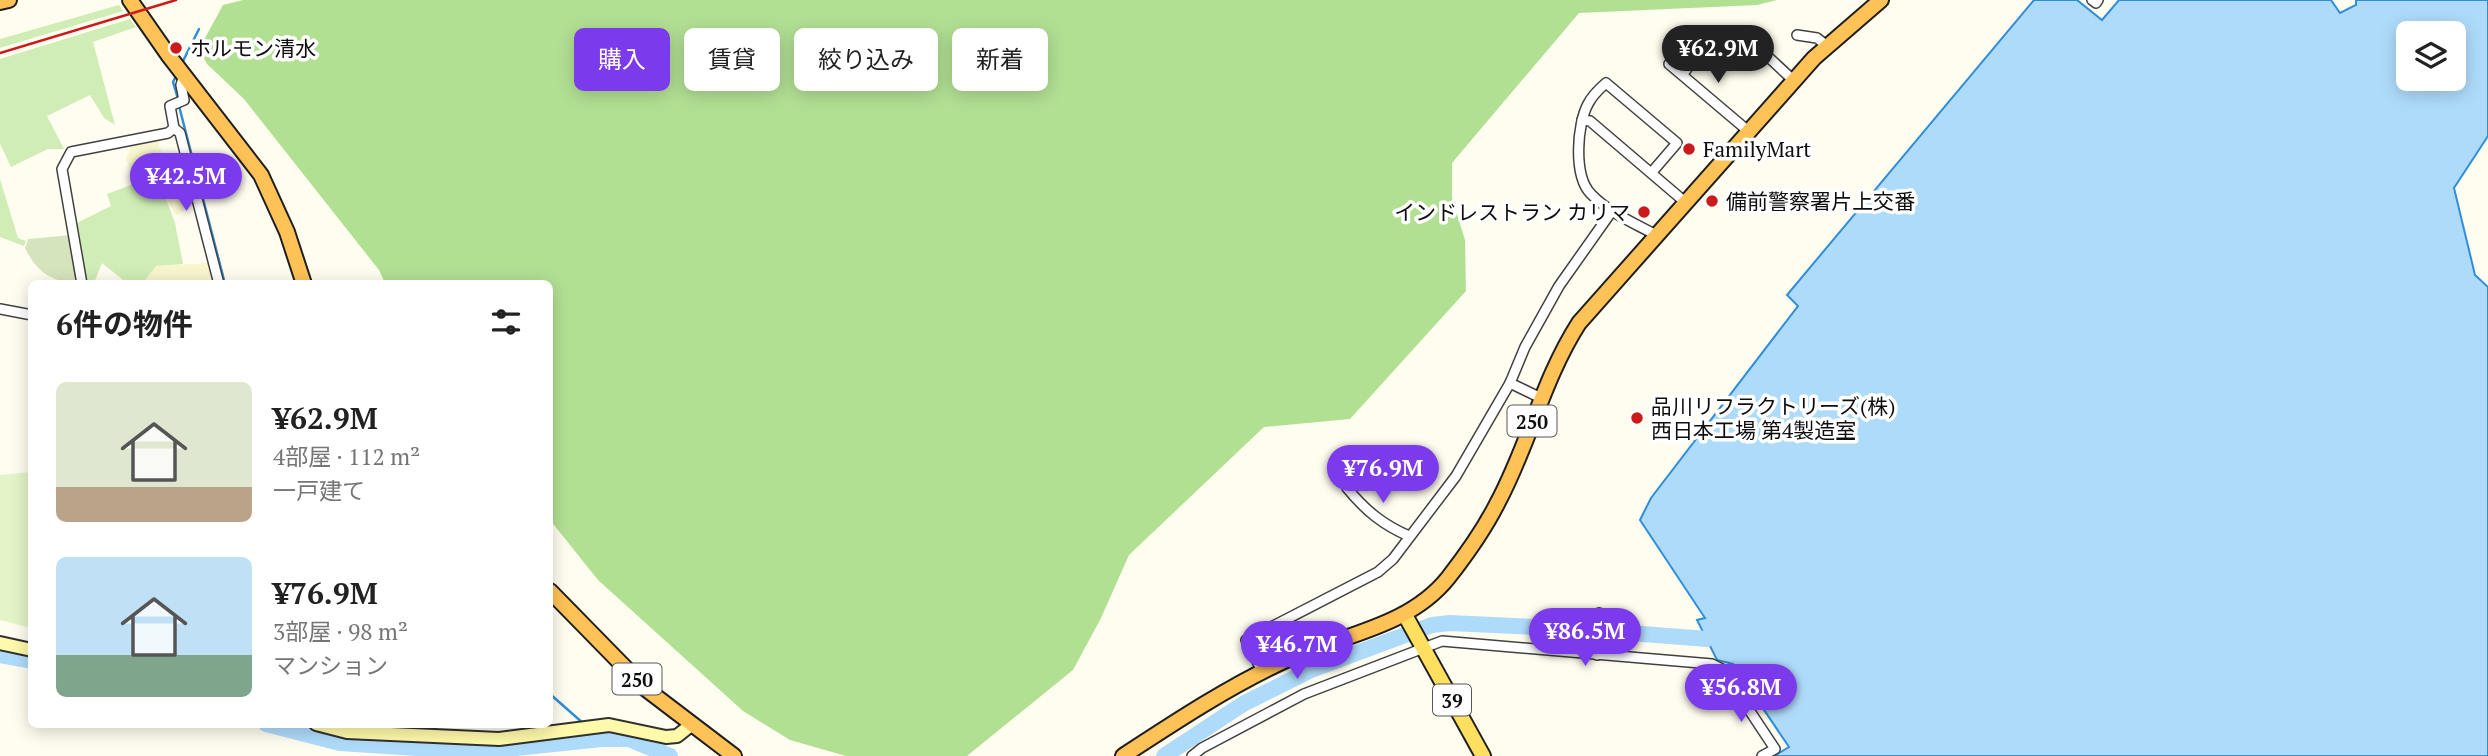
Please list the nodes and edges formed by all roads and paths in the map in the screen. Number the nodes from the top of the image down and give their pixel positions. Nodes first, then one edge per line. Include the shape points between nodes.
1 (9, 0) edge
2 (130, 0) edge
3 (1881, 0) edge
4 (2092, 0) edge
5 (2098, 0) edge
6 (0, 2) edge
7 (1797, 35) dead end
8 (1827, 46) junction
9 (1670, 64) dead end
10 (184, 74) junction
11 (1683, 74) junction
12 (1794, 80) junction
13 (1582, 120) junction
14 (174, 128) junction
15 (1747, 131) junction
16 (1652, 172) junction
17 (1685, 202) junction
18 (1612, 211) junction
19 (1656, 235) junction
20 (81, 280) edge
21 (218, 280) edge
22 (303, 280) edge
23 (0, 309) edge
24 (28, 314) edge
25 (1510, 383) junction
26 (1541, 398) junction
27 (1347, 488) dead end
28 (1409, 536) junction
29 (553, 594) edge
30 (1599, 613) dead end
31 (1406, 618) junction
32 (0, 643) edge
33 (1422, 646) junction
34 (28, 649) edge
35 (1597, 652) junction
36 (1262, 671) junction
37 (691, 725) junction
38 (332, 728) edge
39 (734, 756) edge
40 (1123, 756) edge
41 (1192, 756) edge
42 (1483, 756) edge
43 (1762, 756) edge

1 - 6 highway
2 - 10 highway
3 - 8 highway, 250
4 - 5 street
7 - 8 street via 1816,38
8 - 12 highway, 250
9 - 11 street
10 - 14 street via 184,100 170,106
10 - 22 highway via 261,175
11 - 12 street via 1696,56 1750,40
11 - 15 street
12 - 15 highway, 250
13 - 16 street via 1590,121
13 - 16 street via 1588,104 1606,83 1677,144
13 - 18 street via 1579,169 1585,187
14 - 20 street via 168,133 71,152 62,169
14 - 21 street via 180,133
15 - 17 highway, 250
16 - 17 street
17 - 19 highway, 250
18 - 19 street
18 - 25 street via 1559,286
19 - 26 highway, 250 via 1579,323
23 - 24 street
25 - 26 street
25 - 28 street via 1457,477
26 - 31 highway, 250 via 1498,503 1448,577
27 - 28 street via 1373,517
28 - 36 street via 1378,572 1246,640
29 - 37 highway, 250 via 646,689
30 - 35 street
31 - 33 main road, 39
31 - 36 highway, 250
32 - 34 main road
33 - 35 street via 1442,641
33 - 41 street via 1304,694
33 - 42 main road, 39
35 - 43 street via 1712,664 1722,669 1775,749
36 - 40 highway, 250
37 - 38 main road via 677,736 666,737 622,727 586,727 499,739
37 - 39 highway, 250

